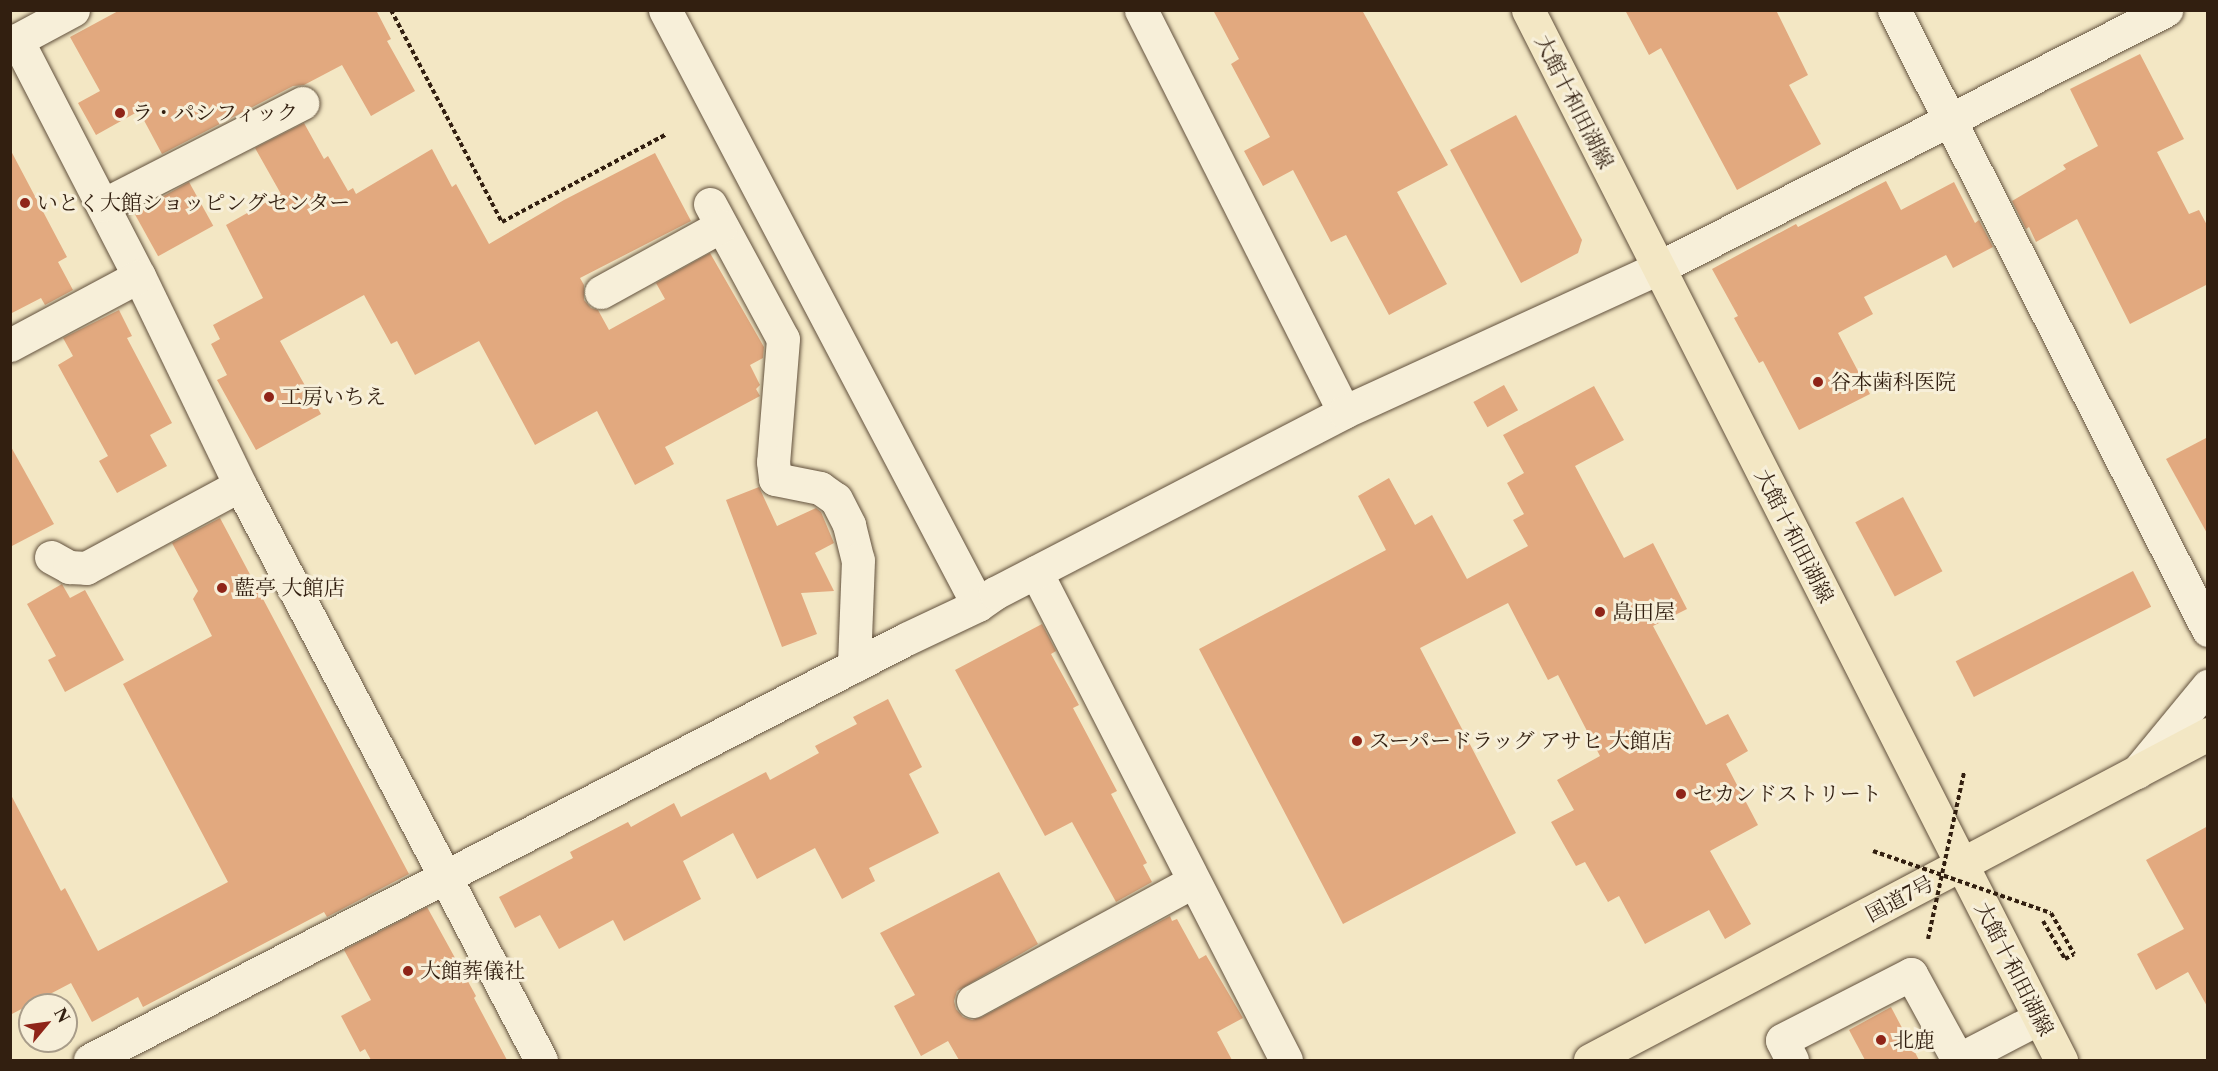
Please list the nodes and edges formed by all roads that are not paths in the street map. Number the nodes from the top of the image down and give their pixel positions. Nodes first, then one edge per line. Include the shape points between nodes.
1 (73, 10) edge
2 (665, 10) edge
3 (1141, 10) edge
4 (1528, 10) edge
5 (1894, 10) edge
6 (2166, 10) edge
7 (302, 103) dead end
8 (1950, 119) junction
9 (103, 205) junction
10 (1658, 268) junction
11 (139, 276) junction
12 (601, 292) dead end
13 (10, 345) edge
14 (1344, 412) junction
15 (240, 485) junction
16 (51, 557) dead end
17 (1036, 572) junction
18 (978, 605) junction
19 (2208, 630) edge
20 (854, 666) junction
21 (2208, 686) edge
22 (2208, 734) edge
23 (2137, 772) junction
24 (1952, 870) junction
25 (446, 877) junction
26 (1194, 881) junction
27 (973, 1000) dead end
28 (2039, 1018) junction
29 (1275, 1056) edge
30 (90, 1060) edge
31 (541, 1060) edge
32 (1590, 1060) edge
33 (1792, 1060) edge
34 (2061, 1060) edge

1 - 9 street via 17,40
2 - 18 street
3 - 14 street
4 - 10 main road, 大館十和田湖線
5 - 8 street
6 - 8 street
7 - 9 street
8 - 10 street
8 - 19 street
9 - 11 street
10 - 14 street
10 - 24 main road, 大館十和田湖線
11 - 13 street
11 - 15 street
12 - 20 street via 715,215 783,339 775,479 820,488 837,499 849,525 858,560
14 - 17 street
15 - 16 street via 86,568 69,567
15 - 25 street
17 - 18 street
17 - 26 street
18 - 20 street
20 - 25 street
21 - 23 street
22 - 23 main road, 国道7号
23 - 24 main road, 国道7号
24 - 28 main road, 大館十和田湖線
24 - 32 main road, 国道7号
25 - 30 street
25 - 31 street
26 - 27 street
26 - 29 street
28 - 33 street via 1958,1060 1911,974 1782,1040
28 - 34 main road, 大館十和田湖線

